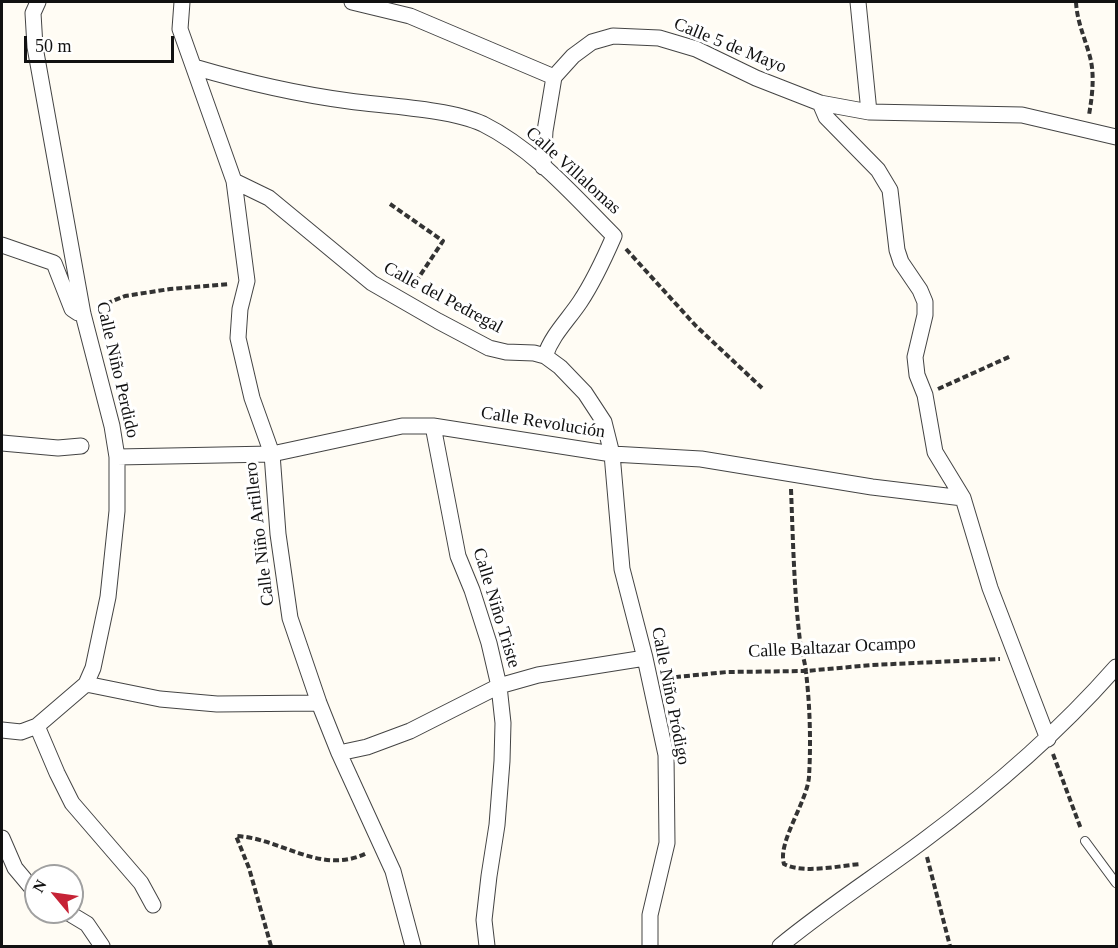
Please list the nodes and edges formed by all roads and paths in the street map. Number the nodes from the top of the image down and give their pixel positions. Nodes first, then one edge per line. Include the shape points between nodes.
1 (38, 2) edge
2 (182, 2) edge
3 (352, 2) edge
4 (858, 2) edge
5 (1076, 2) edge
6 (194, 67) junction
7 (554, 77) junction
8 (820, 103) junction
9 (869, 112) junction
10 (1086, 131) junction
11 (1116, 137) edge
12 (543, 166) junction
13 (234, 181) junction
14 (390, 204) dead end
15 (614, 236) junction
16 (2, 245) edge
17 (247, 281) junction
18 (402, 301) junction
19 (83, 314) junction
20 (545, 356) junction
21 (1011, 356) dead end
22 (762, 388) dead end
23 (925, 395) junction
24 (433, 426) junction
25 (2, 443) edge
26 (81, 446) dead end
27 (272, 454) junction
28 (612, 454) junction
29 (117, 457) junction
30 (790, 473) junction
31 (963, 498) junction
32 (645, 658) junction
33 (1017, 658) junction
34 (1116, 667) edge
35 (806, 671) junction
36 (650, 680) junction
37 (86, 684) junction
38 (499, 686) junction
39 (319, 703) junction
40 (37, 726) junction
41 (2, 730) edge
42 (1048, 739) junction
43 (339, 753) junction
44 (2, 838) edge
45 (923, 841) junction
46 (1085, 841) joint
47 (381, 846) junction
48 (893, 861) junction
49 (24, 879) edge
50 (1116, 882) edge
51 (153, 904) dead end
52 (84, 922) edge
53 (102, 946) edge
54 (271, 946) edge
55 (413, 946) edge
56 (487, 946) edge
57 (650, 946) edge
58 (780, 946) edge
59 (950, 946) edge

1 - 19 street, Calle Niño Perdido via 33,13 35,47
2 - 6 street, Calle Niño Artillero via 180,29
3 - 7 street via 410,16
4 - 9 street
5 - 10 path via 1093,78
6 - 12 street, Calle Villalomas via 257,85 448,114 480,123
6 - 13 street, Calle Niño Artillero
7 - 8 street, Calle 5 de Mayo via 592,42 613,36 659,38 696,49
7 - 12 street via 544,131
8 - 9 street, Calle 5 de Mayo
8 - 23 street via 826,117 878,170 890,190 897,250 925,302 915,357
9 - 10 street, Calle 5 de Mayo via 1022,115
10 - 11 street, Calle 5 de Mayo
12 - 15 street, Calle Villalomas
13 - 17 street, Calle Niño Artillero
13 - 18 street, Calle del Pedregal via 269,198 348,265
14 - 18 path via 443,241
15 - 20 street via 600,268 550,341
15 - 22 path, Calle Villalomas via 696,326
16 - 19 street via 54,263 72,309
17 - 19 path via 125,296
17 - 27 street, Calle Niño Artillero via 238,338 252,398
18 - 20 street, Calle del Pedregal via 489,348
19 - 29 street, Calle Niño Perdido
20 - 28 street via 585,393 604,422
21 - 23 path
23 - 31 street via 934,452
24 - 27 street, Calle Revolución via 402,426
24 - 28 street, Calle Revolución
24 - 38 street, Calle Niño Triste via 458,556 489,643
25 - 26 street
27 - 29 street, Calle Revolución
27 - 39 street, Calle Niño Artillero via 290,618
28 - 30 street, Calle Revolución via 701,459
28 - 32 street, Calle Niño Pródigo via 622,568
29 - 37 street, Calle Niño Perdido via 117,511 108,597
30 - 31 street, Calle Revolución
30 - 35 path via 797,606
31 - 33 street via 990,588
32 - 36 street, Calle Niño Pródigo
32 - 38 street via 538,675
33 - 35 path, Calle Baltazar Ocampo
33 - 42 street
34 - 42 street
35 - 36 path, Calle Baltazar Ocampo via 727,672
35 - 48 path via 809,779 790,828 784,864 804,869
36 - 57 street, Calle Niño Pródigo via 666,755 667,843 650,915
37 - 39 street via 160,699 217,704
37 - 40 street
38 - 43 street via 410,730
38 - 56 street, Calle Niño Triste via 502,760 484,920
39 - 43 street, Calle Niño Artillero
40 - 41 street via 21,732
40 - 51 street via 72,803 141,883
42 - 45 street
42 - 46 path
43 - 47 street, Calle Niño Artillero
44 - 49 street
45 - 48 street
45 - 59 path
46 - 50 lane
47 - 54 path via 360,856 330,861 252,837 236,836
47 - 55 street, Calle Niño Artillero via 393,871
48 - 58 street
52 - 53 street

